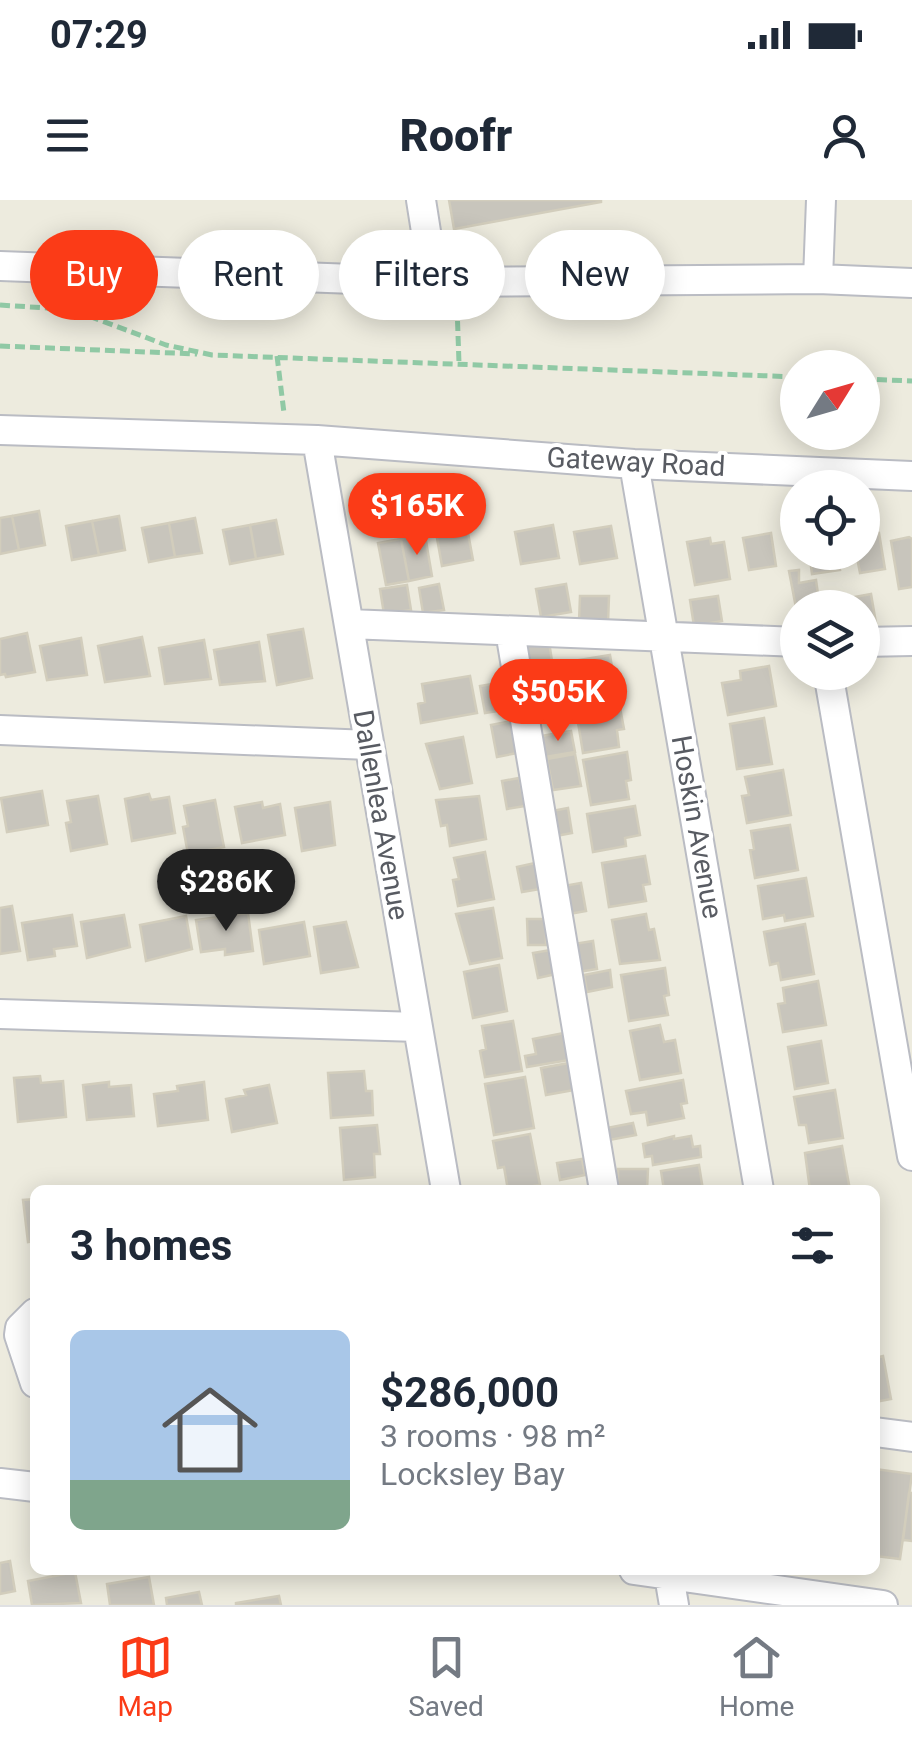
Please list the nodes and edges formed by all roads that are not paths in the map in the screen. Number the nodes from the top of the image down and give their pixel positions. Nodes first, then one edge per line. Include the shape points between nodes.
1 (421, 200) edge
2 (821, 200) edge
3 (430, 230) edge
4 (0, 266) edge
5 (339, 278) edge
6 (818, 279) junction
7 (505, 282) edge
8 (912, 283) edge
9 (0, 430) edge
10 (317, 440) junction
11 (634, 464) junction
12 (912, 476) edge
13 (349, 624) junction
14 (510, 632) junction
15 (664, 638) junction
16 (912, 640) edge
17 (780, 641) edge
18 (880, 641) edge
19 (831, 690) edge
20 (0, 730) edge
21 (369, 744) junction
22 (0, 1014) edge
23 (418, 1027) junction
24 (912, 1156) edge
25 (445, 1185) edge
26 (603, 1185) edge
27 (758, 1185) edge
28 (30, 1318) edge
29 (30, 1369) edge
30 (880, 1433) edge
31 (912, 1437) edge
32 (0, 1483) edge
33 (30, 1487) edge
34 (669, 1575) edge
35 (694, 1575) edge
36 (828, 1591) edge
37 (674, 1605) edge
38 (883, 1605) edge

1 - 3 street
2 - 6 street
4 - 5 street
6 - 7 street
6 - 8 street
9 - 10 street, Gateway Road
10 - 11 street, Gateway Road
10 - 13 street, Dallenlea Avenue
11 - 12 street, Gateway Road
11 - 15 street, Hoskin Avenue
13 - 14 street
13 - 21 street, Dallenlea Avenue
14 - 15 street
14 - 26 street
15 - 17 street
15 - 27 street, Hoskin Avenue
16 - 18 street
19 - 24 street
20 - 21 street
21 - 23 street, Dallenlea Avenue
22 - 23 street
23 - 25 street, Dallenlea Avenue
28 - 29 street via 18,1335
30 - 31 street
32 - 33 street
34 - 37 street
35 - 36 street
36 - 38 street

